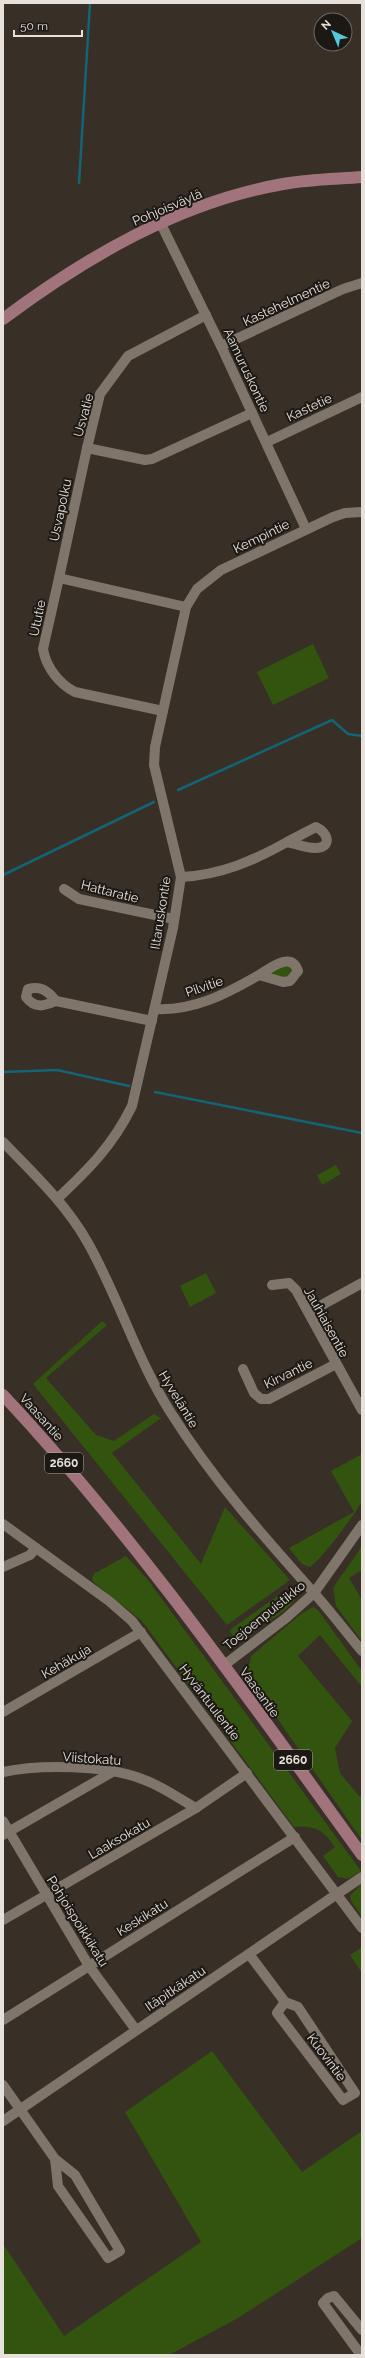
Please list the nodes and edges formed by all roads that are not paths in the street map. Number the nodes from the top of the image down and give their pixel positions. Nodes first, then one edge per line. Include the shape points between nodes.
1 (362, 177) edge
2 (161, 224) junction
3 (362, 283) edge
4 (206, 315) junction
5 (3, 319) edge
6 (221, 346) junction
7 (362, 397) edge
8 (252, 412) junction
9 (267, 442) junction
10 (87, 448) junction
11 (362, 512) edge
12 (306, 530) junction
13 (59, 578) junction
14 (186, 607) junction
15 (163, 711) junction
16 (287, 842) dead end
17 (181, 877) junction
18 (64, 889) dead end
19 (174, 919) junction
20 (259, 975) dead end
21 (56, 1001) dead end
22 (154, 1009) junction
23 (152, 1021) junction
24 (3, 1142) edge
25 (58, 1198) junction
26 (362, 1283) edge
27 (272, 1285) dead end
28 (309, 1312) junction
29 (336, 1364) junction
30 (243, 1369) dead end
31 (3, 1395) edge
32 (362, 1409) edge
33 (3, 1524) edge
34 (362, 1525) edge
35 (36, 1548) junction
36 (3, 1567) edge
37 (314, 1593) junction
38 (142, 1632) junction
39 (362, 1652) edge
40 (223, 1666) junction
41 (3, 1712) edge
42 (115, 1771) junction
43 (3, 1772) edge
44 (246, 1773) junction
45 (196, 1808) junction
46 (3, 1821) edge
47 (6, 1833) edge
48 (295, 1837) junction
49 (362, 1855) edge
50 (362, 1877) edge
51 (337, 1893) junction
52 (46, 1896) junction
53 (3, 1920) edge
54 (362, 1928) edge
55 (250, 1954) junction
56 (89, 1966) junction
57 (285, 2002) junction
58 (3, 2020) edge
59 (136, 2030) junction
60 (3, 2086) edge
61 (20, 2109) junction
62 (3, 2121) edge
63 (55, 2159) junction
64 (362, 2330) edge
65 (361, 2355) edge

1 - 2 main road, Pohjoisväylä via 283,184 217,201
2 - 4 street, Aamuruskontie
2 - 5 main road, Pohjoisväylä via 93,258 45,288
3 - 6 street, Kastehelmentie via 343,289
4 - 6 street, Aamuruskontie
4 - 10 street, Usvatie via 128,356 100,394
6 - 8 street, Aamuruskontie
7 - 9 street, Kastetie
8 - 9 street, Aamuruskontie
8 - 10 street, Usvatie via 152,459 145,460
9 - 12 street, Aamuruskontie
10 - 13 street, Usvapolku
11 - 12 street, Kempintie via 345,513
12 - 14 street, Kempintie via 207,578
13 - 14 street
13 - 15 street, Ututie via 43,649 59,680 75,692
14 - 15 street, Iltaruskontie
15 - 17 street, Iltaruskontie via 154,765
16 - 17 street via 239,866
17 - 19 street, Iltaruskontie
18 - 19 street, Hattaratie via 79,899
19 - 22 street, Iltaruskontie
20 - 22 street, Pilvitie via 222,996 200,1004 167,1010
21 - 23 street
22 - 23 street, Iltaruskontie
23 - 25 street, Iltaruskontie via 132,1106 121,1129 105,1151
24 - 25 street, Hyveläntie
25 - 37 street, Hyveläntie via 88,1242 150,1376 170,1412 226,1491 288,1566
26 - 28 street
27 - 28 street, Jauhiaisentie via 289,1283
28 - 29 street, Jauhiaisentie
29 - 30 street, Kirvantie via 269,1399 261,1399 254,1393
29 - 32 street, Jauhiaisentie
31 - 40 main road, Vaasantie / 2660 via 134,1546
33 - 35 street, Hyväntuulentie
34 - 37 street, Toejoenpuistikko
35 - 36 street via 30,1555
35 - 38 street, Hyväntuulentie via 109,1601
37 - 39 street, Hyveläntie
37 - 40 street, Toejoenpuistikko
38 - 41 street, Kehäkuja
38 - 44 street, Hyväntuulentie
40 - 49 main road, Vaasantie / 2660
42 - 43 street, Viistokatu via 25,1768
42 - 45 street, Viistokatu via 143,1779
42 - 47 street
44 - 45 street, Laaksokatu
44 - 48 street, Hyväntuulentie
45 - 52 street, Laaksokatu
46 - 47 street, Pohjoispoikkikatu
47 - 52 street, Pohjoispoikkikatu
48 - 51 street, Hyväntuulentie
48 - 56 street, Keskikatu
50 - 51 street, Itäpitkäkatu
51 - 54 street, Hyväntuulentie
51 - 55 street, Itäpitkäkatu
52 - 53 street, Laaksokatu
52 - 56 street, Pohjoispoikkikatu
55 - 57 street, Kuovintie
55 - 59 street, Itäpitkäkatu
56 - 58 street, Keskikatu
56 - 59 street, Pohjoispoikkikatu
57 - 57 street, Kuovintie via 298,2008 355,2093 343,2100 277,2013
59 - 61 street, Itäpitkäkatu
60 - 61 street
61 - 62 street, Itäpitkäkatu
61 - 63 street
63 - 63 street via 75,2175 120,2251 108,2258 58,2186
64 - 65 street via 334,2296 323,2304

